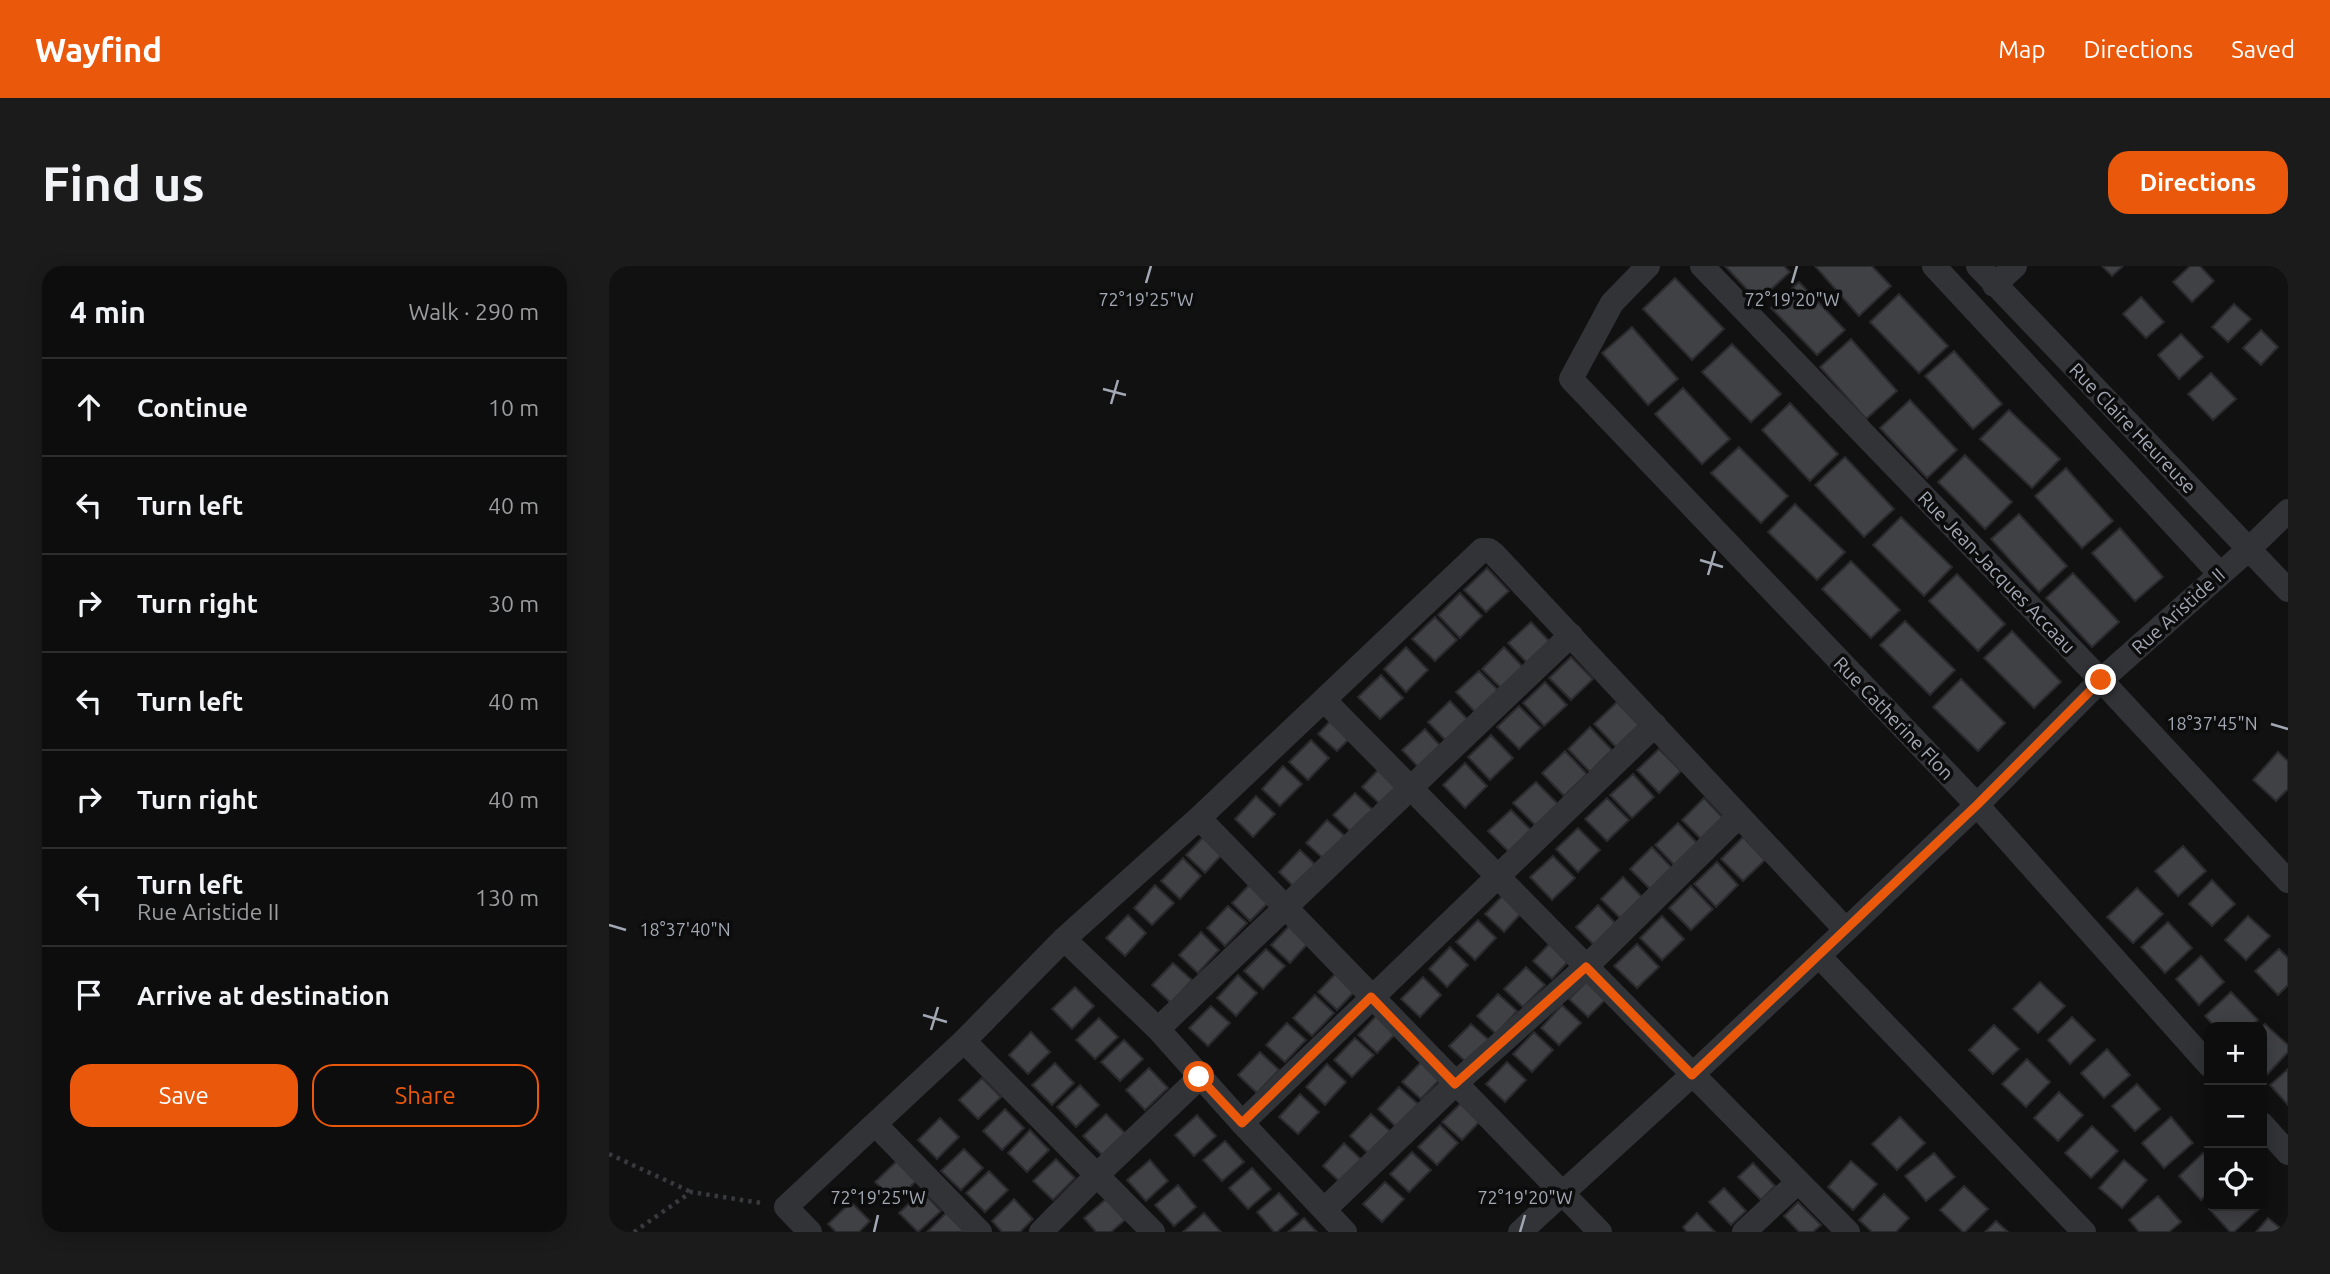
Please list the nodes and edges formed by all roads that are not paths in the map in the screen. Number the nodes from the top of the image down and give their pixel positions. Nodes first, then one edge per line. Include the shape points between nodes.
1 (1648, 266) edge
2 (1702, 266) edge
3 (1934, 266) edge
4 (1978, 266) edge
5 (2015, 266) edge
6 (1994, 285) junction
7 (2288, 511) edge
8 (2250, 548) junction
9 (2220, 574) junction
10 (2288, 590) edge
11 (1571, 635) junction
12 (2101, 680) junction
13 (1324, 700) junction
14 (1654, 725) junction
15 (1411, 789) junction
16 (1977, 805) junction
17 (1739, 816) junction
18 (1199, 818) junction
19 (1497, 877) junction
20 (2288, 881) edge
21 (1285, 907) junction
22 (1846, 930) junction
23 (1064, 939) junction
24 (1819, 956) junction
25 (1586, 967) junction
26 (1371, 997) junction
27 (1157, 1029) junction
28 (964, 1041) junction
29 (2204, 1059) edge
30 (1692, 1075) junction
31 (1199, 1077) junction
32 (1455, 1084) junction
33 (1242, 1123) junction
34 (875, 1124) junction
35 (2267, 1130) edge
36 (2288, 1153) edge
37 (1097, 1175) junction
38 (1798, 1182) junction
39 (1560, 1194) junction
40 (1325, 1209) junction
41 (810, 1232) edge
42 (980, 1232) edge
43 (1041, 1232) edge
44 (1153, 1232) edge
45 (1345, 1232) edge
46 (1520, 1232) edge
47 (1600, 1232) edge
48 (1744, 1232) edge
49 (1848, 1232) edge
50 (2084, 1232) edge

1 - 16 street, Rue Catherine Flon via 1612,303 1571,379
2 - 12 street, Rue Jean-Jacques Accaau
3 - 9 street
4 - 6 street, Rue Claire Heureuse
5 - 6 street
6 - 8 street, Rue Claire Heureuse
7 - 8 street, Rue Aristide II
8 - 9 street, Rue Aristide II
8 - 10 street, Rue Claire Heureuse
9 - 12 street, Rue Aristide II
11 - 13 street via 1494,554 1482,550
11 - 14 street
11 - 15 street
12 - 16 street, Rue Aristide II
12 - 20 street, Rue Jean-Jacques Accaau
13 - 15 street
13 - 18 street
14 - 17 street
14 - 19 street
15 - 19 street
15 - 21 street
16 - 22 street, Rue Aristide II
16 - 29 street, Rue Catherine Flon
17 - 22 street
17 - 25 street
18 - 21 street
18 - 23 street
19 - 25 street
19 - 26 street
21 - 26 street
21 - 27 street
22 - 24 street, Rue Aristide II
23 - 27 street
23 - 28 street
24 - 30 street, Rue Aristide II
24 - 50 street
25 - 30 street
25 - 32 street
26 - 32 street
26 - 33 street
27 - 31 street
28 - 34 street
28 - 37 street
30 - 38 street
30 - 39 street, Rue Aristide II
31 - 33 street
31 - 37 street
32 - 39 street
32 - 40 street
33 - 40 street
34 - 41 street via 786,1207
34 - 42 street
35 - 36 street
37 - 43 street
37 - 44 street
38 - 48 street
38 - 49 street
39 - 46 street, Rue Aristide II
39 - 47 street
40 - 45 street

